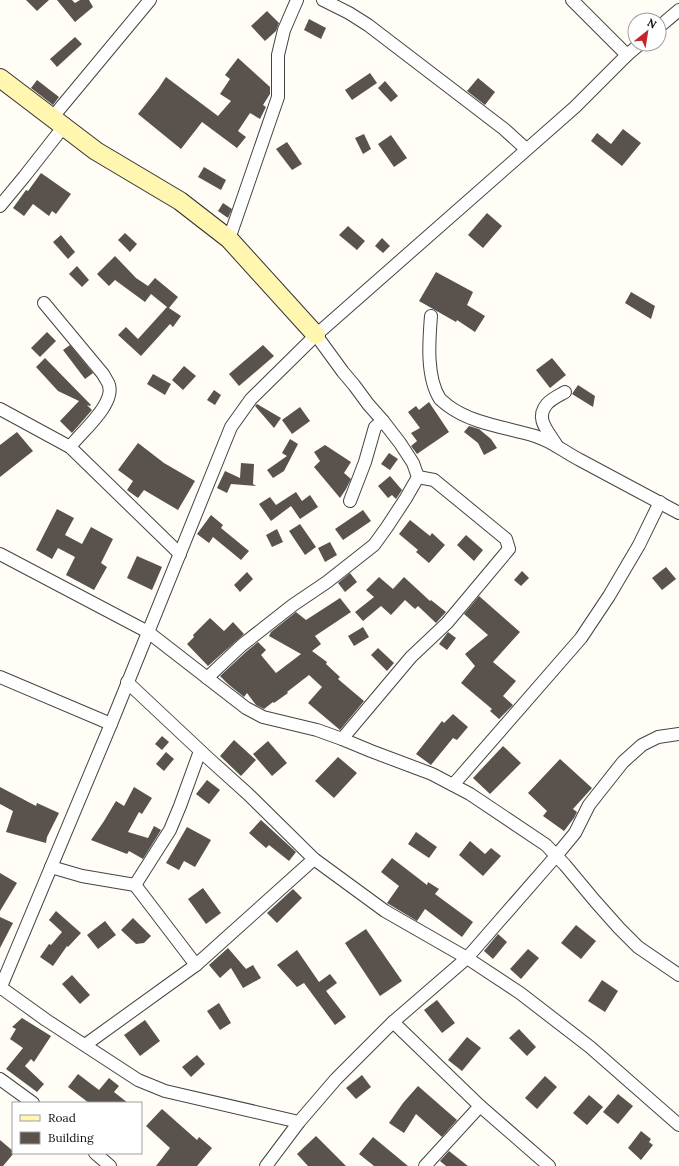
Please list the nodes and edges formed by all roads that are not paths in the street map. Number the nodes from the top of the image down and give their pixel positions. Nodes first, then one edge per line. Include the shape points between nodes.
1 (150, 0) edge
2 (297, 0) edge
3 (323, 0) edge
4 (572, 0) edge
5 (679, 10) edge
6 (667, 20) edge
7 (631, 52) edge
8 (627, 55) junction
9 (0, 78) edge
10 (58, 122) junction
11 (526, 149) junction
12 (0, 206) edge
13 (229, 239) junction
14 (44, 303) dead end
15 (431, 316) dead end
16 (316, 335) junction
17 (565, 392) dead end
18 (0, 409) edge
19 (383, 420) junction
20 (557, 446) junction
21 (70, 447) junction
22 (418, 477) junction
23 (350, 501) dead end
24 (660, 502) junction
25 (679, 513) edge
26 (0, 554) edge
27 (180, 554) junction
28 (148, 632) junction
29 (0, 677) edge
30 (207, 678) junction
31 (127, 682) junction
32 (111, 724) junction
33 (679, 734) edge
34 (342, 739) junction
35 (200, 751) junction
36 (453, 785) junction
37 (556, 856) junction
38 (314, 859) junction
39 (52, 867) junction
40 (134, 885) junction
41 (467, 958) junction
42 (196, 965) junction
43 (679, 975) edge
44 (0, 988) edge
45 (393, 1022) junction
46 (85, 1045) junction
47 (0, 1079) edge
48 (32, 1102) edge
49 (480, 1106) junction
50 (299, 1122) junction
51 (679, 1125) edge
52 (96, 1154) edge
53 (110, 1166) edge
54 (266, 1166) edge
55 (425, 1166) edge
56 (549, 1166) edge

1 - 10 street
2 - 13 street via 284,30 278,55 278,97
3 - 11 street via 368,25 504,129
4 - 8 street
5 - 6 street
7 - 8 street
8 - 11 street via 575,107
9 - 10 street
10 - 12 street via 24,177
10 - 13 street via 96,151 180,201
11 - 16 street
13 - 16 street
14 - 21 street via 103,374 110,387 103,409
15 - 20 street via 429,351 434,385 441,400 468,417 536,436
16 - 19 street
16 - 27 street via 251,399 232,427
17 - 20 street via 547,403 541,414 541,420
18 - 21 street
19 - 22 street via 412,463
19 - 23 street via 376,427
20 - 24 street
21 - 27 street
22 - 30 street via 374,545 242,645
22 - 34 street via 434,480 506,539 510,550 448,623 411,657
24 - 25 street
24 - 36 street via 639,545 581,638
26 - 28 street
27 - 28 street
28 - 30 street
28 - 31 street
29 - 32 street
30 - 34 street via 246,708 263,717
31 - 32 street
31 - 35 street
32 - 39 street
33 - 37 street via 658,737 642,745 623,762 589,805 575,833
34 - 36 street via 432,774
35 - 38 street
35 - 40 street via 170,830
36 - 37 street via 546,845
37 - 41 street
37 - 43 street via 618,928
38 - 41 street via 385,911
38 - 42 street
39 - 40 street via 82,876
39 - 44 street
40 - 42 street
41 - 45 street
41 - 51 street via 520,993 590,1047
42 - 46 street
44 - 46 street
45 - 49 street
45 - 50 street via 336,1079
46 - 50 street via 138,1080 165,1090
47 - 48 street
49 - 55 street
49 - 56 street
50 - 54 street
52 - 53 street

